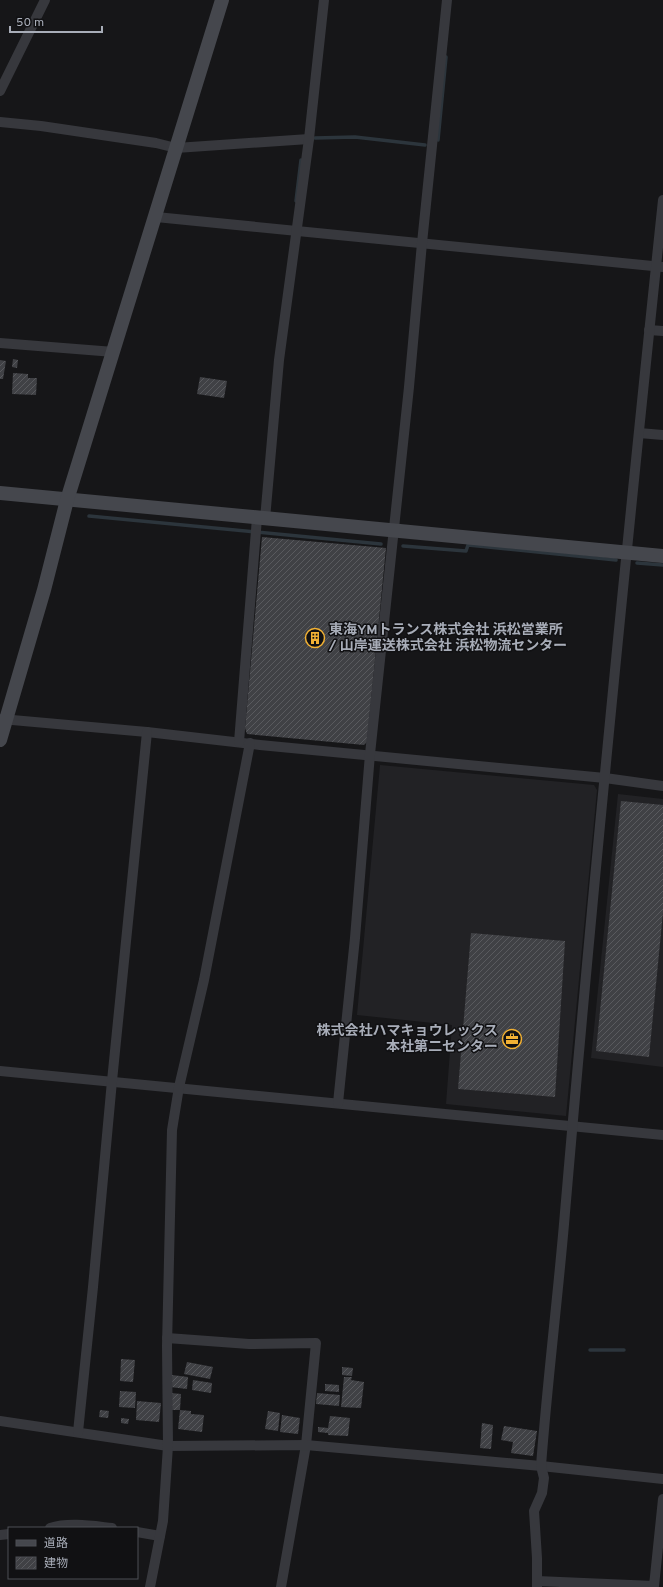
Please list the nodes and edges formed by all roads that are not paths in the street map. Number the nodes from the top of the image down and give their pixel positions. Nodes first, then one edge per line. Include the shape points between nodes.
1 (45, 0) edge
2 (222, 0) edge
3 (324, 0) edge
4 (447, 0) edge
5 (0, 91) edge
6 (0, 122) edge
7 (309, 139) junction
8 (176, 148) junction
9 (663, 200) edge
10 (156, 217) junction
11 (296, 230) junction
12 (422, 243) junction
13 (660, 266) edge
14 (650, 330) junction
15 (663, 331) edge
16 (0, 344) edge
17 (114, 352) junction
18 (639, 433) junction
19 (663, 435) edge
20 (0, 493) edge
21 (67, 500) junction
22 (259, 525) junction
23 (394, 532) junction
24 (626, 552) junction
25 (663, 556) edge
26 (3, 719) edge
27 (147, 732) junction
28 (0, 740) edge
29 (239, 742) junction
30 (250, 743) junction
31 (370, 754) junction
32 (605, 778) junction
33 (663, 786) edge
34 (0, 1071) edge
35 (112, 1081) junction
36 (179, 1087) junction
37 (338, 1103) junction
38 (572, 1126) junction
39 (663, 1135) edge
40 (167, 1338) junction
41 (0, 1421) edge
42 (78, 1432) junction
43 (306, 1445) junction
44 (168, 1446) junction
45 (541, 1466) junction
46 (663, 1479) edge
47 (663, 1499) edge
48 (54, 1527) edge
49 (95, 1527) edge
50 (138, 1532) edge
51 (160, 1536) junction
52 (537, 1584) edge
53 (150, 1587) edge
54 (281, 1587) edge

1 - 5 street
2 - 8 street
3 - 7 street
4 - 12 street
6 - 8 street via 41,126
7 - 8 street
7 - 11 street
8 - 10 street
9 - 13 street
10 - 11 street
10 - 17 street
11 - 12 street
11 - 22 street
12 - 13 street
12 - 23 street
13 - 14 street
14 - 15 street
14 - 18 street
16 - 17 street
17 - 21 street
18 - 19 street
18 - 24 street
20 - 21 street
21 - 22 street
21 - 26 street via 44,590
22 - 23 street
22 - 29 street
23 - 24 street
23 - 31 street
24 - 25 street
24 - 32 street
26 - 27 street
26 - 28 street
27 - 29 street
27 - 35 street
29 - 30 street
30 - 31 street
30 - 36 street via 207,965
31 - 32 street
31 - 37 street
32 - 33 street
32 - 38 street
34 - 35 street
35 - 36 street
35 - 42 street
36 - 37 street
36 - 40 street via 172,1130
37 - 38 street
38 - 39 street
38 - 45 street
40 - 43 street via 249,1344 316,1343
40 - 44 street
41 - 42 street
42 - 44 street
43 - 44 street
43 - 45 street
43 - 54 street
44 - 51 street
45 - 46 street
45 - 52 street via 544,1478 542,1493 534,1511
47 - 52 street via 654,1586
48 - 49 street
50 - 51 street
51 - 53 street

